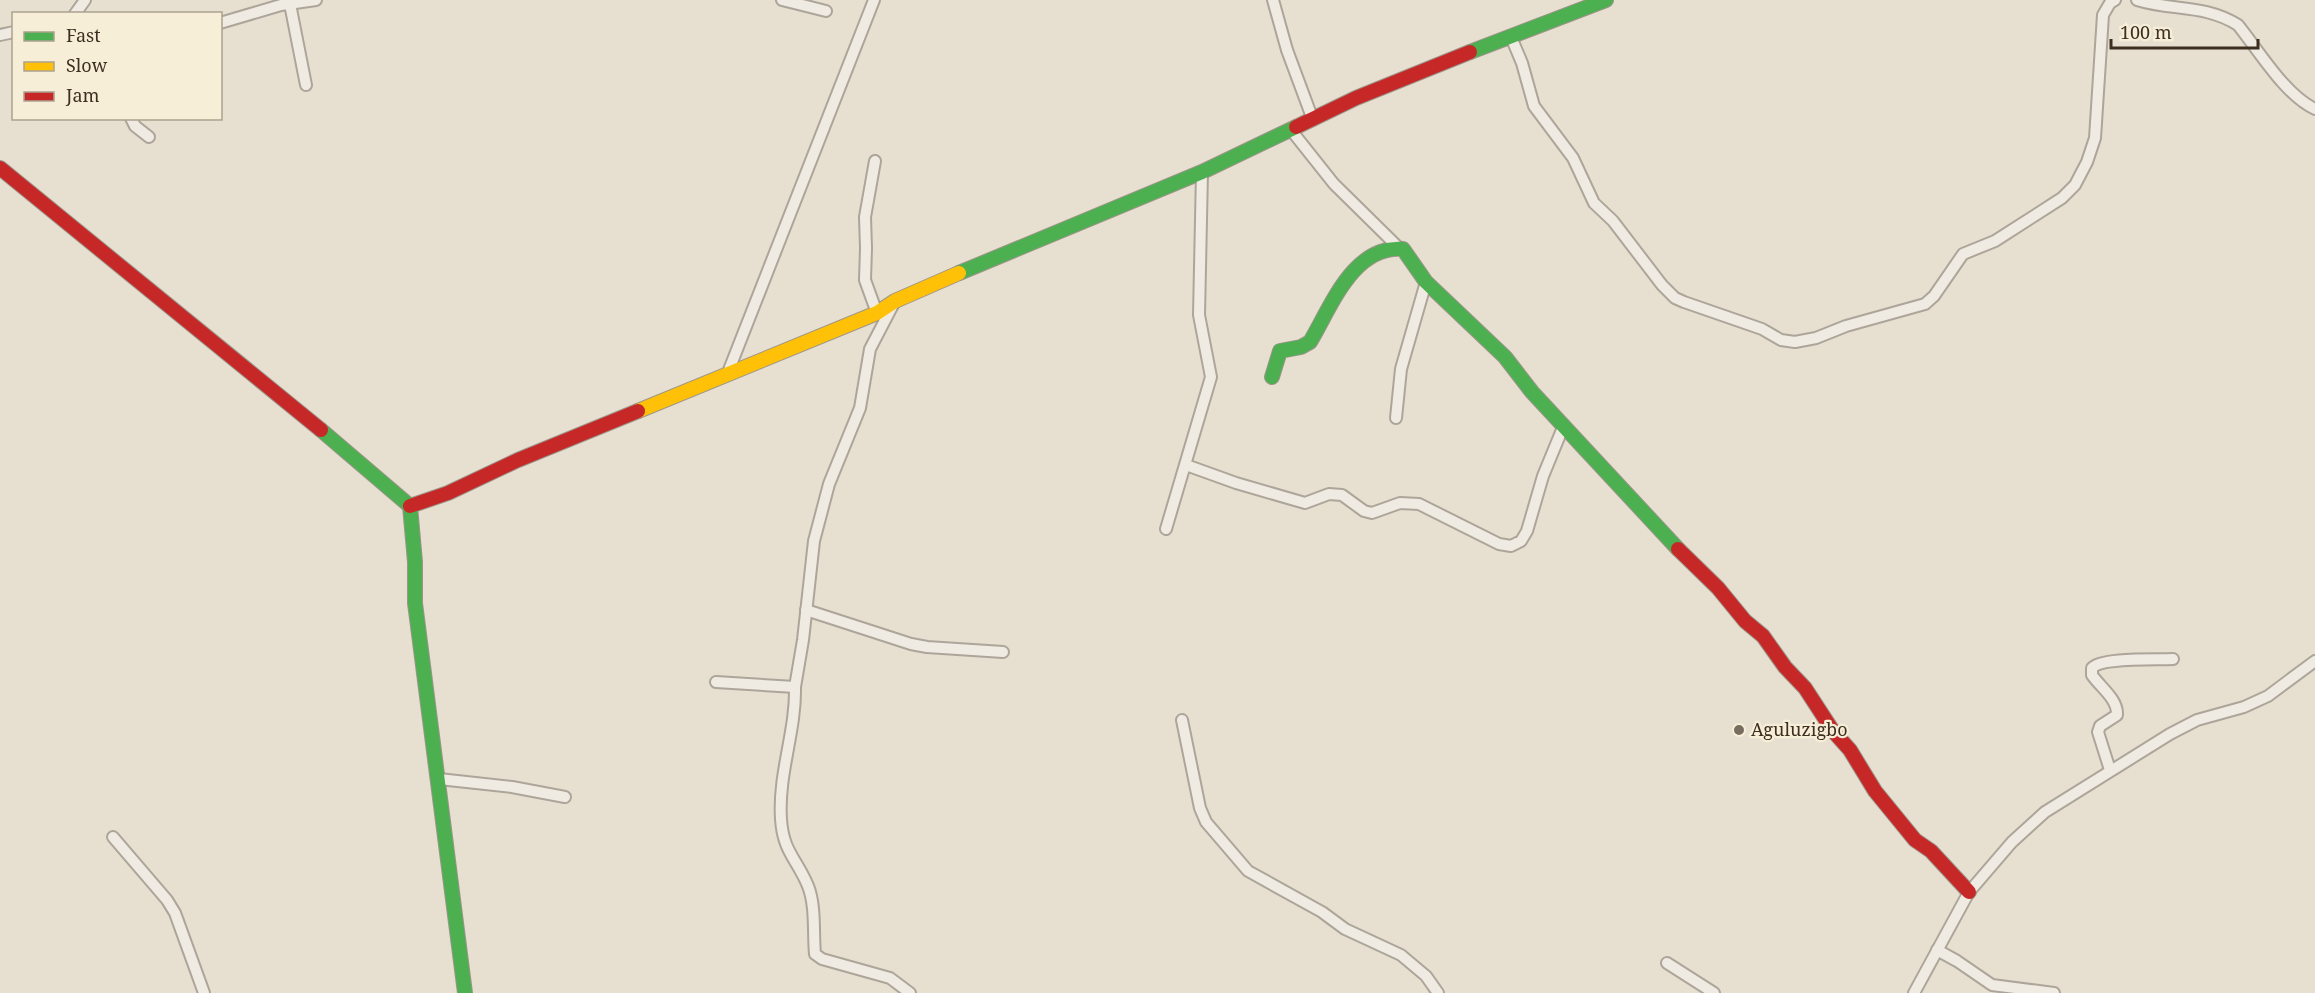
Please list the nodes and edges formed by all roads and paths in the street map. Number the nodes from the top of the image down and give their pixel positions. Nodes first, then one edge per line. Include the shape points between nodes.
1 (316, 0) edge
2 (782, 0) edge
3 (874, 0) edge
4 (1273, 0) edge
5 (1285, 0) edge
6 (1606, 0) edge
7 (2115, 0) edge
8 (2137, 0) edge
9 (284, 3) edge
10 (1586, 4) edge
11 (826, 11) dead end
12 (1279, 15) junction
13 (222, 22) edge
14 (1510, 37) junction
15 (306, 85) dead end
16 (2315, 109) edge
17 (132, 120) edge
18 (1313, 120) junction
19 (1291, 130) junction
20 (149, 137) dead end
21 (875, 161) dead end
22 (0, 168) edge
23 (1202, 172) junction
24 (1398, 247) junction
25 (1426, 282) junction
26 (896, 301) junction
27 (876, 313) junction
28 (727, 375) junction
29 (1272, 377) dead end
30 (1396, 418) dead end
31 (1564, 425) junction
32 (1186, 465) junction
33 (410, 506) junction
34 (1166, 529) dead end
35 (806, 610) junction
36 (1003, 652) dead end
37 (2173, 659) dead end
38 (2315, 661) edge
39 (716, 682) dead end
40 (795, 687) junction
41 (1182, 720) dead end
42 (2110, 770) junction
43 (439, 779) junction
44 (565, 797) dead end
45 (113, 837) dead end
46 (1968, 892) junction
47 (1936, 950) junction
48 (1667, 963) dead end
49 (204, 993) edge
50 (465, 993) edge
51 (910, 993) edge
52 (1438, 993) edge
53 (1714, 993) edge
54 (1914, 993) edge
55 (2054, 993) edge

1 - 9 street
2 - 11 street
3 - 28 street
4 - 12 street
5 - 12 street
6 - 10 street
7 - 14 street via 2103,15 2095,138 2075,185 2062,198 1995,241 1963,254 1925,304 1795,342 1684,302 1662,285 1613,220 1594,203 1573,158 1534,106
8 - 16 street via 2200,9 2228,18 2292,92
9 - 13 street
9 - 15 street
10 - 14 street
12 - 18 street via 1287,50
14 - 18 street via 1356,98
17 - 20 street
18 - 19 street
19 - 23 street
19 - 24 street via 1334,184
21 - 27 street via 865,217 865,280
22 - 33 street
23 - 26 street
23 - 32 street via 1199,315 1211,377
24 - 25 street
24 - 29 street via 1361,262 1310,342 1275,354
25 - 30 street via 1401,369
25 - 31 street via 1490,342
26 - 27 street
26 - 35 street via 870,349 860,408 829,484 814,541
27 - 28 street
28 - 33 street
31 - 32 street via 1543,476 1527,531 1521,541 1511,546 1499,544 1419,504 1400,503 1372,513 1342,495 1329,494 1305,503
31 - 46 street via 1763,636 1850,750 1875,791 1915,840 1931,851
32 - 34 street
33 - 43 street via 416,562 415,603
35 - 36 street via 919,645
35 - 40 street
37 - 42 street via 2110,662 2092,668 2092,675 2118,710 2098,732
38 - 42 street via 2268,696 2197,720
39 - 40 street
40 - 51 street via 794,721 783,771 781,818 788,852 808,887 815,954 890,978
41 - 52 street via 1206,822 1248,871 1322,912 1345,930 1401,955 1426,976
42 - 46 street via 2045,812
43 - 44 street
43 - 50 street
45 - 49 street via 167,900
46 - 47 street
47 - 54 street
47 - 55 street via 1992,985
48 - 53 street

